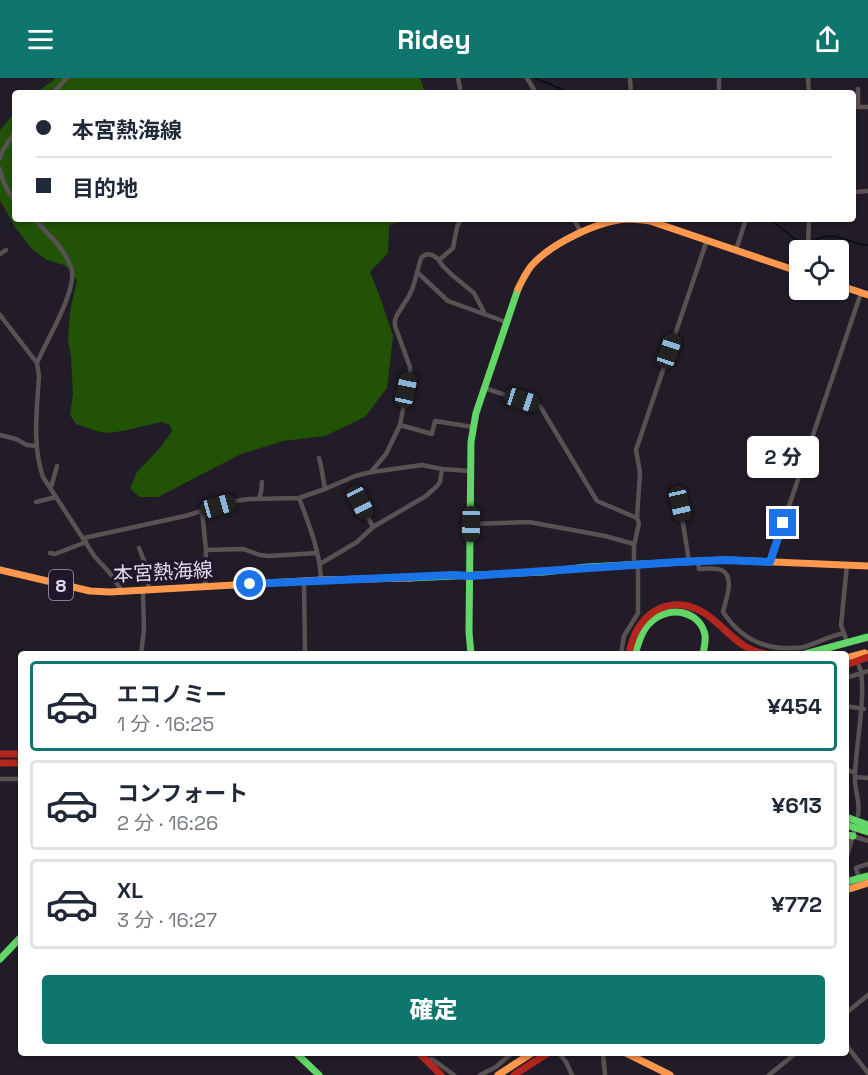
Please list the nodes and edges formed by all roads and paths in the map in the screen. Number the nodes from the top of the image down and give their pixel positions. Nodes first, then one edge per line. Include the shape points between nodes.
1 (67, 78) edge
2 (858, 88) dead end
3 (56, 90) edge
4 (856, 107) edge
5 (868, 107) edge
6 (12, 136) edge
7 (0, 158) edge
8 (0, 169) edge
9 (12, 196) edge
10 (37, 222) edge
11 (460, 222) edge
12 (575, 222) edge
13 (599, 222) edge
14 (650, 222) edge
15 (745, 222) edge
16 (809, 222) edge
17 (580, 233) junction
18 (707, 240) junction
19 (808, 240) edge
20 (6, 250) dead end
21 (736, 250) junction
22 (0, 254) edge
23 (439, 260) junction
24 (789, 268) edge
25 (417, 272) junction
26 (849, 289) edge
27 (865, 294) edge
28 (485, 314) junction
29 (0, 315) edge
30 (506, 322) junction
31 (37, 363) junction
32 (484, 388) junction
33 (400, 425) junction
34 (473, 427) junction
35 (0, 435) edge
36 (36, 446) junction
37 (319, 458) dead end
38 (57, 466) dead end
39 (442, 469) junction
40 (470, 471) junction
41 (371, 472) junction
42 (262, 482) dead end
43 (50, 488) junction
44 (325, 489) junction
45 (676, 489) dead end
46 (56, 498) junction
47 (299, 498) junction
48 (258, 499) junction
49 (36, 502) dead end
50 (360, 502) dead end
51 (202, 511) junction
52 (637, 518) junction
53 (471, 524) junction
54 (373, 527) junction
55 (85, 540) junction
56 (634, 544) junction
57 (138, 548) dead end
58 (206, 550) junction
59 (50, 553) dead end
60 (317, 553) junction
61 (689, 561) junction
62 (698, 561) junction
63 (770, 562) junction
64 (320, 564) junction
65 (636, 565) junction
66 (847, 565) junction
67 (868, 566) edge
68 (0, 570) edge
69 (470, 576) junction
70 (321, 580) junction
71 (304, 582) junction
72 (205, 587) junction
73 (122, 591) junction
74 (146, 591) junction
75 (844, 633) junction
76 (868, 637) edge
77 (846, 639) dead end
78 (868, 642) edge
79 (141, 651) edge
80 (305, 651) edge
81 (471, 651) edge
82 (622, 651) edge
83 (630, 651) edge
84 (636, 651) edge
85 (704, 651) edge
86 (758, 651) edge
87 (816, 651) edge
88 (839, 651) edge
89 (868, 652) edge
90 (849, 657) edge
91 (868, 657) edge
92 (849, 664) edge
93 (859, 666) dead end
94 (866, 671) edge
95 (849, 677) edge
96 (849, 707) edge
97 (865, 713) edge
98 (0, 754) edge
99 (18, 754) edge
100 (0, 763) edge
101 (18, 763) edge
102 (849, 771) edge
103 (855, 776) junction
104 (849, 777) edge
105 (868, 778) edge
106 (0, 779) edge
107 (18, 779) edge
108 (858, 815) dead end
109 (849, 819) edge
110 (868, 825) edge
111 (849, 826) edge
112 (868, 832) edge
113 (851, 834) edge
114 (868, 841) edge
115 (868, 864) edge
116 (868, 876) edge
117 (860, 878) junction
118 (849, 881) edge
119 (868, 884) edge
120 (849, 889) edge
121 (18, 940) edge
122 (0, 959) edge
123 (868, 995) edge
124 (849, 1011) edge
125 (849, 1049) edge
126 (299, 1056) edge
127 (424, 1056) edge
128 (509, 1056) edge
129 (527, 1056) edge
130 (543, 1056) edge
131 (561, 1056) edge
132 (603, 1056) edge
133 (632, 1056) edge
134 (793, 1056) edge
135 (775, 1072) edge
136 (868, 1073) edge
137 (319, 1075) edge
138 (441, 1075) edge
139 (454, 1075) edge
140 (480, 1075) edge
141 (498, 1075) edge
142 (514, 1075) edge
143 (572, 1075) edge
144 (604, 1075) edge
145 (670, 1075) edge
146 (769, 1075) edge

1 - 3 street
2 - 4 street
4 - 5 street
6 - 7 street
8 - 9 street
10 - 31 street via 58,244 73,276 70,292
11 - 23 street via 453,248
12 - 17 street
13 - 17 main road
14 - 18 main road
15 - 21 street
16 - 19 street
17 - 30 main road via 543,254 530,268
18 - 21 main road
18 - 52 street via 636,450 640,473
20 - 22 street
21 - 24 main road
23 - 25 street via 425,255
23 - 28 street via 474,293
25 - 28 street via 448,301
25 - 33 street via 410,296 395,320 410,367
26 - 27 main road
27 - 63 street
28 - 30 street
29 - 31 street
30 - 32 main road
31 - 36 street
32 - 34 main road
32 - 52 street via 540,406 597,501
33 - 34 street via 432,434 435,421
33 - 41 street via 386,454
34 - 40 main road
35 - 36 street
36 - 43 street via 43,477
37 - 44 street
38 - 43 street
39 - 40 street
39 - 41 street via 418,465
39 - 54 street via 440,482 426,496
40 - 53 main road
41 - 44 street
42 - 48 street
43 - 46 street
44 - 47 street
45 - 61 street
46 - 49 street
46 - 55 street
47 - 48 street
47 - 60 street
48 - 51 street
50 - 54 street
51 - 55 street
51 - 58 street
52 - 56 street
53 - 56 street via 529,522
53 - 69 main road
54 - 64 street via 357,542
55 - 59 street
55 - 73 street
56 - 65 street
57 - 74 street via 149,573
58 - 60 street via 238,549 269,556
58 - 72 street
60 - 64 street
61 - 62 main road, 本宮熱海線 / 8
61 - 65 main road, 本宮熱海線 / 8
62 - 63 main road, 本宮熱海線 / 8
62 - 75 street via 699,569 726,573 729,585 723,612 750,640 771,647 802,647
63 - 66 main road, 本宮熱海線 / 8
64 - 70 street
65 - 69 main road, 本宮熱海線 / 8
65 - 82 street via 638,612 624,636
66 - 67 main road, 本宮熱海線 / 8
66 - 75 street via 841,625
68 - 73 main road, 本宮熱海線 / 8 via 83,590
69 - 70 main road, 本宮熱海線 / 8
69 - 81 main road
70 - 71 main road, 本宮熱海線 / 8
71 - 72 main road, 本宮熱海線 / 8
71 - 80 street
72 - 74 main road, 本宮熱海線 / 8
73 - 74 main road, 本宮熱海線 / 8
74 - 79 street
75 - 77 street
76 - 87 main road
78 - 88 main road
83 - 86 main road via 643,620 658,609 678,605 703,610 743,645
84 - 85 main road via 650,621 665,612 678,611 695,618 703,628
89 - 90 main road
91 - 92 main road
93 - 94 street
94 - 95 street
94 - 97 street
96 - 97 street
97 - 103 street
98 - 99 main road
100 - 101 main road
102 - 103 street
103 - 104 street
103 - 105 street
103 - 108 street
106 - 107 street
109 - 110 main road
111 - 112 main road
113 - 114 street
115 - 117 street via 856,868
116 - 117 main road
117 - 118 main road
119 - 120 main road
121 - 122 main road
123 - 124 street
125 - 136 street
126 - 137 main road
127 - 138 main road
127 - 139 street
128 - 140 street
129 - 141 main road
130 - 142 main road
131 - 143 street
132 - 144 street
133 - 145 main road
134 - 135 street
135 - 146 street

